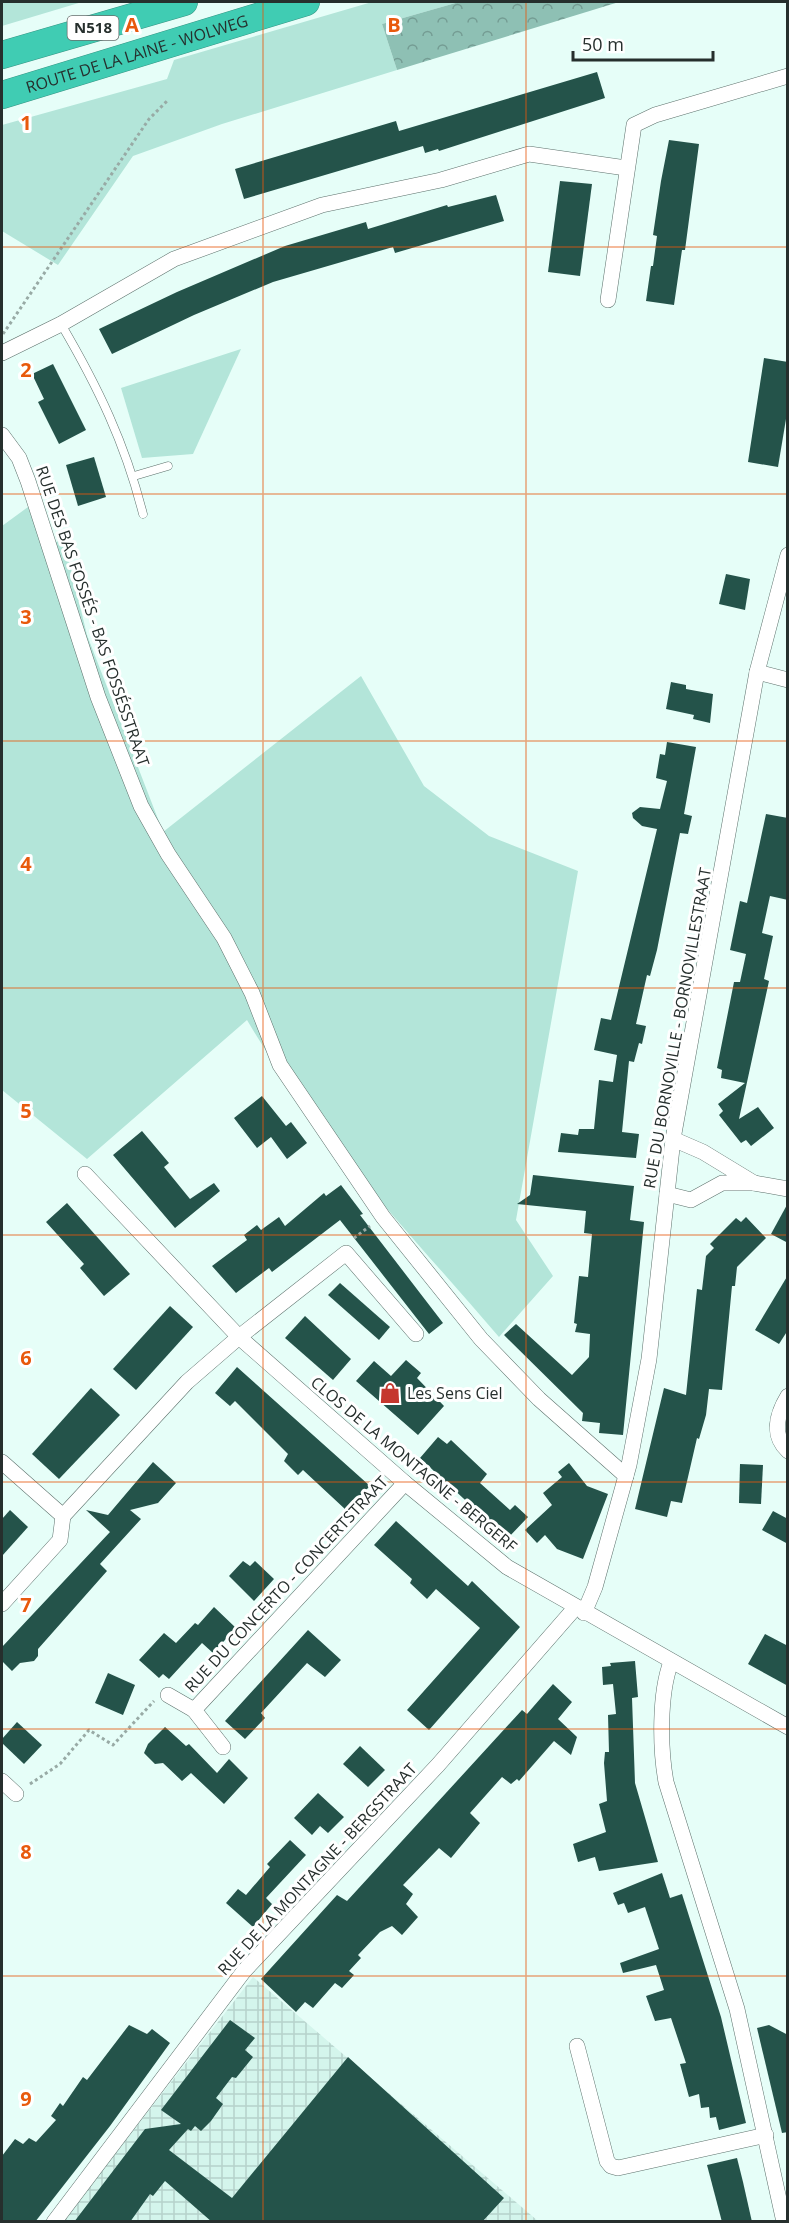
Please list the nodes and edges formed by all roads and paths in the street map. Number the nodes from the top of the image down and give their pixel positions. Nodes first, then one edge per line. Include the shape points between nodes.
1 (184, 2) edge
2 (306, 2) edge
3 (2, 56) edge
4 (787, 77) edge
5 (2, 95) edge
6 (168, 100) dead end
7 (626, 168) junction
8 (608, 300) dead end
9 (60, 324) junction
10 (2, 336) edge
11 (2, 353) edge
12 (2, 435) edge
13 (168, 466) dead end
14 (134, 476) junction
15 (143, 514) dead end
16 (788, 555) edge
17 (757, 672) junction
18 (788, 680) edge
19 (673, 1139) junction
20 (85, 1174) dead end
21 (754, 1182) junction
22 (788, 1189) edge
23 (667, 1194) junction
24 (383, 1217) junction
25 (346, 1253) junction
26 (416, 1334) dead end
27 (239, 1337) junction
28 (788, 1396) edge
29 (788, 1452) edge
30 (2, 1462) edge
31 (626, 1476) junction
32 (405, 1483) junction
33 (63, 1516) junction
34 (2, 1605) edge
35 (580, 1610) junction
36 (671, 1662) junction
37 (168, 1695) joint
38 (194, 1710) junction
39 (788, 1727) edge
40 (223, 1747) dead end
41 (2, 1780) edge
42 (16, 1794) joint
43 (577, 2046) dead end
44 (766, 2135) junction
45 (54, 2222) edge
46 (784, 2222) edge

1 - 3 highway, N518
2 - 5 highway, ROUTE DE LA LAINE - WOLWEG / N518
4 - 7 street via 641,121 634,126
6 - 10 path via 149,119
7 - 8 street
7 - 9 street via 529,154 441,180 322,205 174,259
9 - 11 street
9 - 14 lane via 96,383
12 - 24 street, RUE DES BAS FOSSÉS - BAS FOSSÉSSTRAAT via 19,458 35,500 98,697 141,806 224,938 252,993 280,1065
13 - 14 lane
14 - 15 lane
16 - 17 street, RUE DU BORNOVILLE - BORNOVILLESTRAAT
17 - 18 street
17 - 19 street, RUE DU BORNOVILLE - BORNOVILLESTRAAT
19 - 21 street
19 - 23 street, RUE DU BORNOVILLE - BORNOVILLESTRAAT
20 - 27 street, CLOS DE LA MONTAGNE - BERGERF
21 - 22 street
21 - 23 street via 722,1183 691,1200
23 - 31 street, RUE DU BORNOVILLE - BORNOVILLESTRAAT via 649,1359
24 - 25 path via 353,1239
24 - 31 street, RUE DES BAS FOSSÉS - BAS FOSSÉSSTRAAT via 488,1347 539,1399
25 - 26 street
25 - 27 street
27 - 32 street, CLOS DE LA MONTAGNE - BERGERF
27 - 33 street via 187,1382
28 - 29 street via 777,1426 781,1444
30 - 33 street
31 - 35 street, RUE DU BORNOVILLE - BORNOVILLESTRAAT via 599,1575
32 - 35 street, CLOS DE LA MONTAGNE - BERGERF via 507,1567
32 - 38 street, RUE DU CONCERTO - CONCERTSTRAAT
33 - 34 street via 60,1540
35 - 36 street, CLOS DE LA MONTAGNE - BERGERF
35 - 45 street, RUE DE LA MONTAGNE - BERGSTRAAT via 244,1971
36 - 39 street, CLOS DE LA MONTAGNE - BERGERF
36 - 44 street via 664,1693 666,1782 734,1995
37 - 38 street, RUE DU CONCERTO - CONCERTSTRAAT
37 - 42 path via 160,1695 113,1745 89,1730 60,1764
38 - 40 street, RUE DU CONCERTO - CONCERTSTRAAT
41 - 42 street
43 - 44 street via 611,2166 618,2168
44 - 46 street

